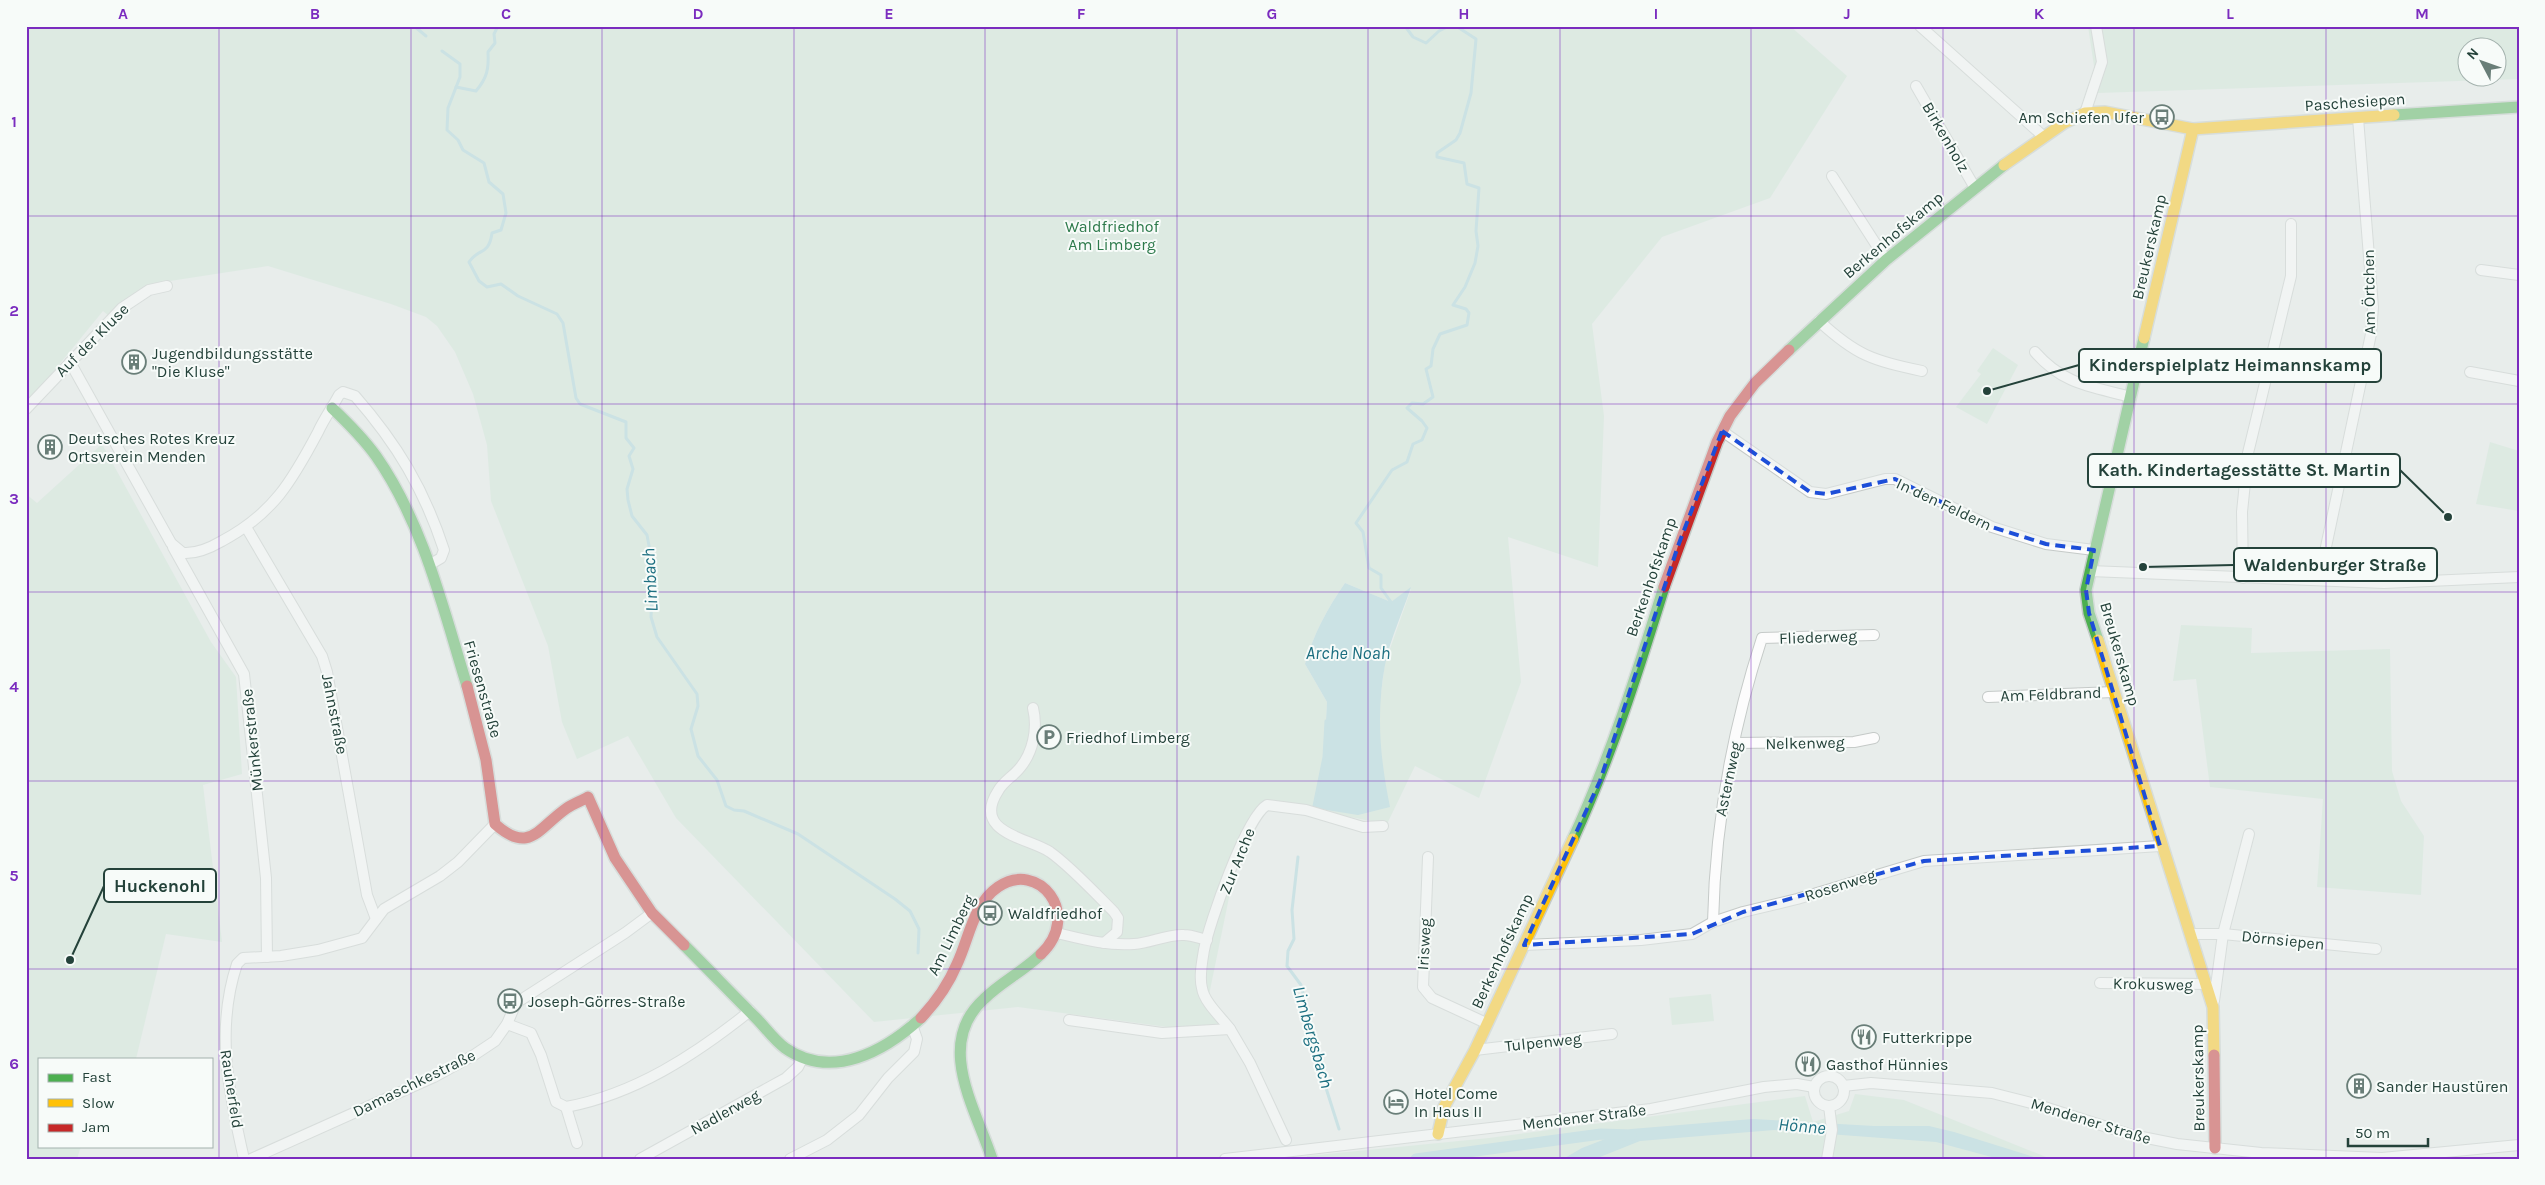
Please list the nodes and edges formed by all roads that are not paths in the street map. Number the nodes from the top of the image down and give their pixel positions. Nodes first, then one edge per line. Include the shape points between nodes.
1 (1920, 26) edge
2 (2096, 26) edge
3 (1916, 86) dead end
4 (2519, 107) edge
5 (2085, 113) junction
6 (2358, 118) junction
7 (2193, 129) junction
8 (2043, 136) junction
9 (1832, 176) dead end
10 (1975, 188) junction
11 (2291, 224) dead end
12 (1886, 260) junction
13 (2481, 270) dead end
14 (2519, 275) edge
15 (167, 286) dead end
16 (1819, 321) junction
17 (2035, 352) dead end
18 (70, 362) junction
19 (1922, 372) dead end
20 (2470, 372) dead end
21 (2519, 381) edge
22 (2131, 397) junction
23 (332, 408) junction
24 (26, 409) edge
25 (1722, 431) junction
26 (246, 527) junction
27 (172, 545) junction
28 (2094, 550) junction
29 (429, 566) junction
30 (2090, 571) junction
31 (2519, 577) edge
32 (2243, 578) junction
33 (2319, 580) junction
34 (1874, 635) dead end
35 (1762, 638) joint
36 (2114, 692) junction
37 (1988, 697) dead end
38 (1033, 708) dead end
39 (1874, 738) dead end
40 (1736, 743) junction
41 (495, 824) junction
42 (1383, 826) dead end
43 (2249, 834) dead end
44 (2160, 846) junction
45 (1428, 856) dead end
46 (652, 913) junction
47 (376, 919) junction
48 (1713, 922) junction
49 (1057, 933) junction
50 (2190, 934) junction
51 (2223, 934) junction
52 (1206, 940) junction
53 (1104, 943) junction
54 (1524, 945) junction
55 (2376, 949) dead end
56 (267, 957) junction
57 (2100, 983) dead end
58 (2206, 984) junction
59 (2213, 1007) junction
60 (750, 1011) junction
61 (1069, 1020) dead end
62 (1486, 1023) junction
63 (508, 1024) junction
64 (912, 1025) junction
65 (1230, 1029) junction
66 (1612, 1034) dead end
67 (1475, 1050) junction
68 (802, 1057) junction
69 (1843, 1086) junction
70 (1814, 1087) junction
71 (566, 1107) junction
72 (1829, 1109) junction
73 (1438, 1134) junction
74 (1286, 1140) dead end
75 (577, 1143) dead end
76 (2519, 1145) edge
77 (2215, 1148) junction
78 (1293, 1155) edge
79 (244, 1159) edge
80 (251, 1159) edge
81 (640, 1159) edge
82 (790, 1159) edge
83 (992, 1159) edge
84 (1225, 1159) edge
85 (1827, 1159) edge

1 - 8 street
2 - 5 street via 2102,62
3 - 10 street, Birkenholz
4 - 6 street, Paschesiepen
5 - 7 street, Berkenhofskamp via 2105,112
5 - 8 street, Berkenhofskamp
6 - 7 street, Paschesiepen
6 - 33 street, Am Örtchen via 2373,306 2371,334
7 - 22 street, Breukerskamp
8 - 10 street, Berkenhofskamp
9 - 12 street
10 - 12 street, Berkenhofskamp
11 - 32 street via 2291,276 2248,453 2242,512
12 - 16 street, Berkenhofskamp
13 - 14 street
15 - 18 street, Auf der Kluse via 143,293 122,308
16 - 19 street via 1837,338 1866,357
16 - 25 street, Berkenhofskamp via 1755,384
17 - 22 street via 2060,376
18 - 24 street, Auf der Kluse
18 - 27 street, Münkerstraße
20 - 21 street
22 - 28 street, Breukerskamp
23 - 26 street via 282,494
23 - 29 street, Friesenstraße via 380,461 406,507
23 - 29 street via 343,392 355,396 404,459 433,517 444,550 441,558
25 - 28 street, In den Feldern via 1810,492 1826,494 1895,479 2000,530 2046,544
25 - 54 street, Berkenhofskamp via 1676,554 1600,781
26 - 27 street via 195,552 182,553
26 - 47 street, Jahnstraße via 322,656 367,895
27 - 56 street, Münkerstraße via 244,674 266,878
28 - 30 street, Breukerskamp
29 - 41 street, Friesenstraße via 477,721
30 - 32 street
30 - 36 street, Breukerskamp via 2086,590 2089,613
31 - 33 street via 2384,583
32 - 33 street
34 - 35 street, Fliederweg
35 - 40 street, Asternweg via 1743,701
36 - 37 street, Am Feldbrand
36 - 44 street, Breukerskamp
38 - 53 street via 1035,728 1027,759 998,791 992,814 998,827 1005,832 1050,852 1114,912 1118,918 1117,932
39 - 40 street, Nelkenweg via 1854,742
40 - 48 street, Asternweg via 1719,819
41 - 46 street, Am Limberg via 512,838 529,839 567,808 588,797 616,858
41 - 47 street via 458,862 431,883 384,909
42 - 52 street, Zur Arche via 1363,826 1306,810 1263,807 1245,836
43 - 51 street, Breukerskamp
44 - 48 street, Rosenweg via 1924,861
44 - 50 street, Breukerskamp
45 - 62 street, Irisweg via 1423,987 1432,998
46 - 60 street, Am Limberg
46 - 63 street, Damaschkestraße via 516,1003
47 - 56 street via 367,934 355,942
48 - 54 street, Rosenweg via 1692,934 1641,940
49 - 53 street
49 - 64 street, Am Limberg via 1058,906 1049,892 1033,882 1021,880 1001,885 980,908 947,983
49 - 83 street via 1043,954 982,1000 971,1014 961,1039 960,1068 964,1084
50 - 51 street, Dörnsiepen
50 - 58 street, Breukerskamp
51 - 55 street, Dörnsiepen
51 - 59 street, Breukerskamp
52 - 53 street via 1184,934 1137,944
52 - 65 street, Zur Arche via 1202,990
54 - 62 street, Berkenhofskamp
56 - 79 street, Rauherfeld via 240,960 231,987 226,1022 224,1055
57 - 58 street, Krokusweg
58 - 59 street, Breukerskamp
59 - 77 street, Breukerskamp
60 - 68 street, Am Limberg via 785,1048
60 - 71 street via 695,1052 661,1072 615,1093
61 - 65 street via 1162,1033
62 - 67 street, Berkenhofskamp
63 - 71 street via 531,1033 556,1102
63 - 80 street, Damaschkestraße via 495,1042 453,1068
64 - 68 street, Am Limberg via 890,1043 862,1059 836,1064
64 - 82 street via 917,1039 914,1052 859,1115 827,1140
65 - 74 street, Zur Arche via 1250,1063
66 - 67 street, Tulpenweg
67 - 73 street, Berkenhofskamp via 1444,1108
68 - 81 street, Nadlerweg via 798,1067 786,1078
69 - 70 street, Mendener Straße via 1840,1080 1829,1076 1819,1080
69 - 72 street via 1842,1098
69 - 77 street, Mendener Straße via 1871,1083 1992,1093 2132,1136
70 - 72 street via 1818,1102
70 - 73 street, Mendener Straße via 1797,1084 1764,1086 1651,1109
71 - 75 street
72 - 85 street via 1832,1130
73 - 78 street, Mendener Straße
76 - 77 street, Mendener Straße via 2375,1158
78 - 84 street, Mendener Straße

